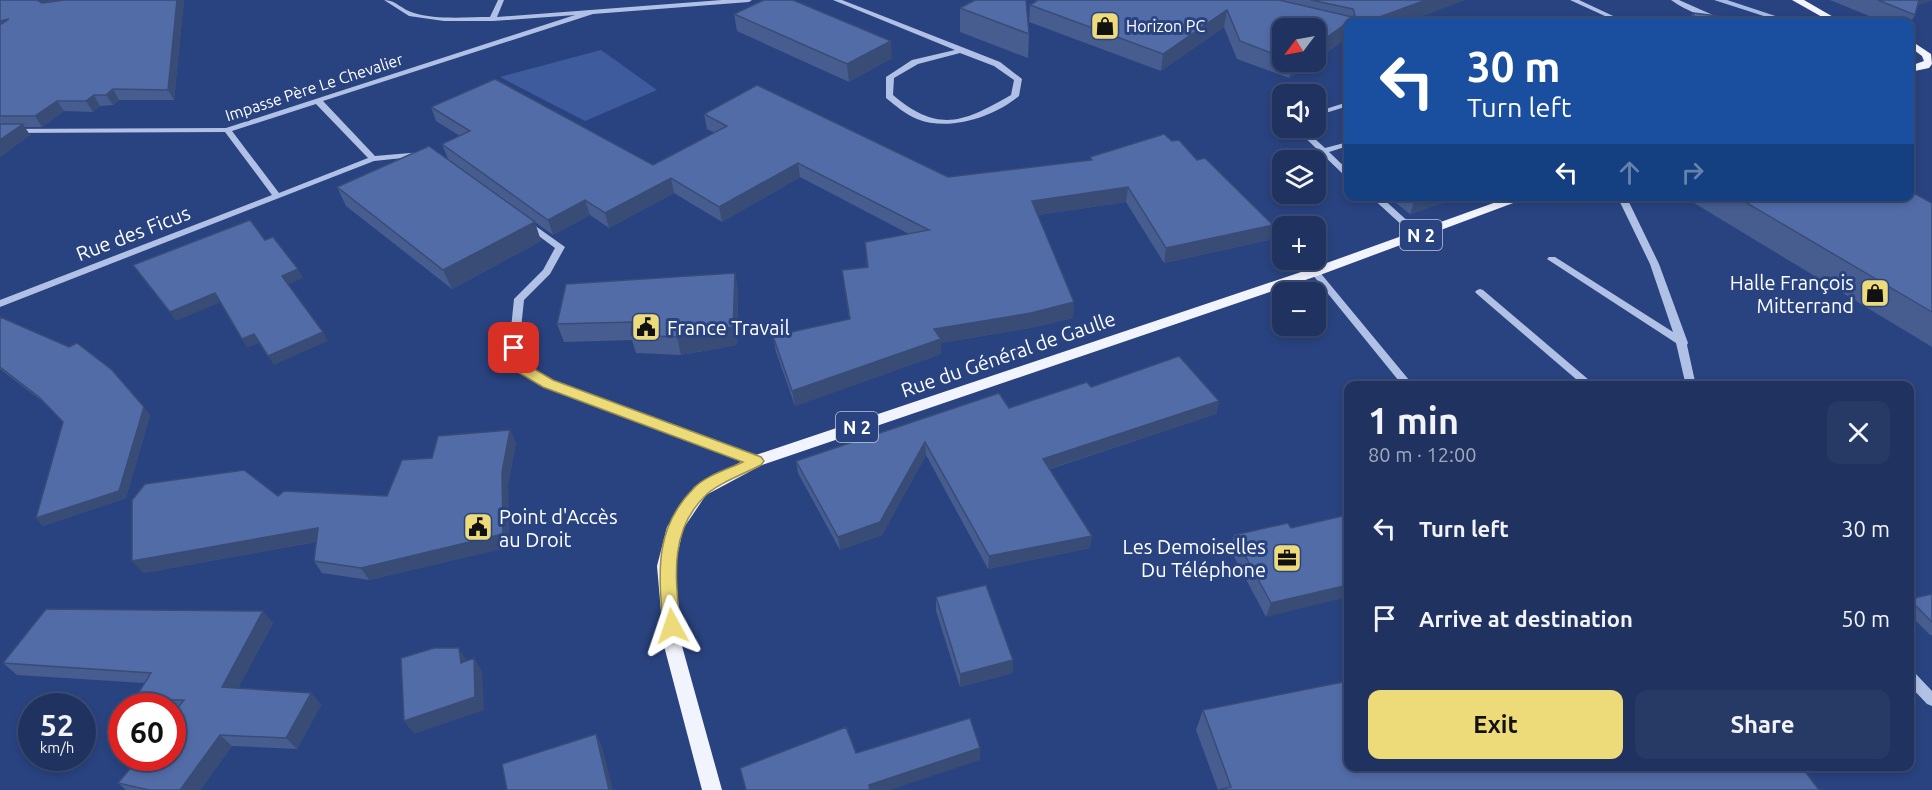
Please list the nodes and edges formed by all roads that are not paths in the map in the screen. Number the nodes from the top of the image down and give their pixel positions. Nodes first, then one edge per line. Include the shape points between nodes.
1 (387, 0) edge
2 (501, 0) edge
3 (749, 0) edge
4 (836, 0) edge
5 (1573, 0) edge
6 (1674, 0) edge
7 (1797, 0) edge
8 (646, 4) edge
9 (591, 12) junction
10 (1614, 18) edge
11 (1713, 18) edge
12 (1830, 18) edge
13 (493, 19) junction
14 (1914, 46) edge
15 (960, 51) junction
16 (1929, 56) edge
17 (1914, 69) edge
18 (1914, 69) edge
19 (1932, 73) edge
20 (318, 101) junction
21 (1344, 106) edge
22 (1326, 111) edge
23 (227, 130) junction
24 (0, 131) edge
25 (1309, 138) edge
26 (1344, 145) edge
27 (1322, 150) edge
28 (1326, 150) edge
29 (1326, 154) edge
30 (436, 157) edge
31 (373, 159) junction
32 (1344, 170) edge
33 (278, 196) junction
34 (1380, 201) edge
35 (1513, 201) edge
36 (1623, 201) edge
37 (522, 219) edge
38 (1419, 236) junction
39 (1552, 259) dead end
40 (1315, 272) junction
41 (1480, 292) dead end
42 (0, 304) edge
43 (1683, 344) junction
44 (1405, 381) edge
45 (1585, 381) edge
46 (1690, 381) edge
47 (756, 461) junction
48 (1914, 681) edge
49 (1932, 700) edge
50 (711, 790) edge

1 - 13 street via 411,15 444,20
2 - 13 street
3 - 8 street
4 - 15 street
5 - 10 street
6 - 11 street
7 - 12 main road
8 - 9 street
9 - 13 street
9 - 20 street, Impasse Père Le Chevalier
14 - 16 main road
15 - 15 street via 997,64 1018,79 1015,96 961,121 929,123 903,110 889,96 890,77 915,62
16 - 17 main road via 1925,66
18 - 19 main road
20 - 23 street, Impasse Père Le Chevalier
20 - 31 street
21 - 22 street
23 - 24 street, Impasse Père Le Chevalier
23 - 33 street
25 - 27 street
26 - 28 street
29 - 32 street
30 - 31 street, Rue des Ficus via 417,153
31 - 33 street, Rue des Ficus
33 - 42 street, Rue des Ficus
34 - 38 street
35 - 38 main road, Rue du Général de Gaulle / N 2
36 - 43 street
37 - 47 street via 560,247 546,272 519,299 514,348 521,368 548,384
38 - 40 main road, Rue du Général de Gaulle / N 2
39 - 43 street
40 - 44 street
40 - 47 main road, Rue du Général de Gaulle / N 2
41 - 45 street
43 - 46 street
47 - 50 main road, Rue du Général de Gaulle / N 2 via 700,491 675,527 666,566 674,646
48 - 49 street

